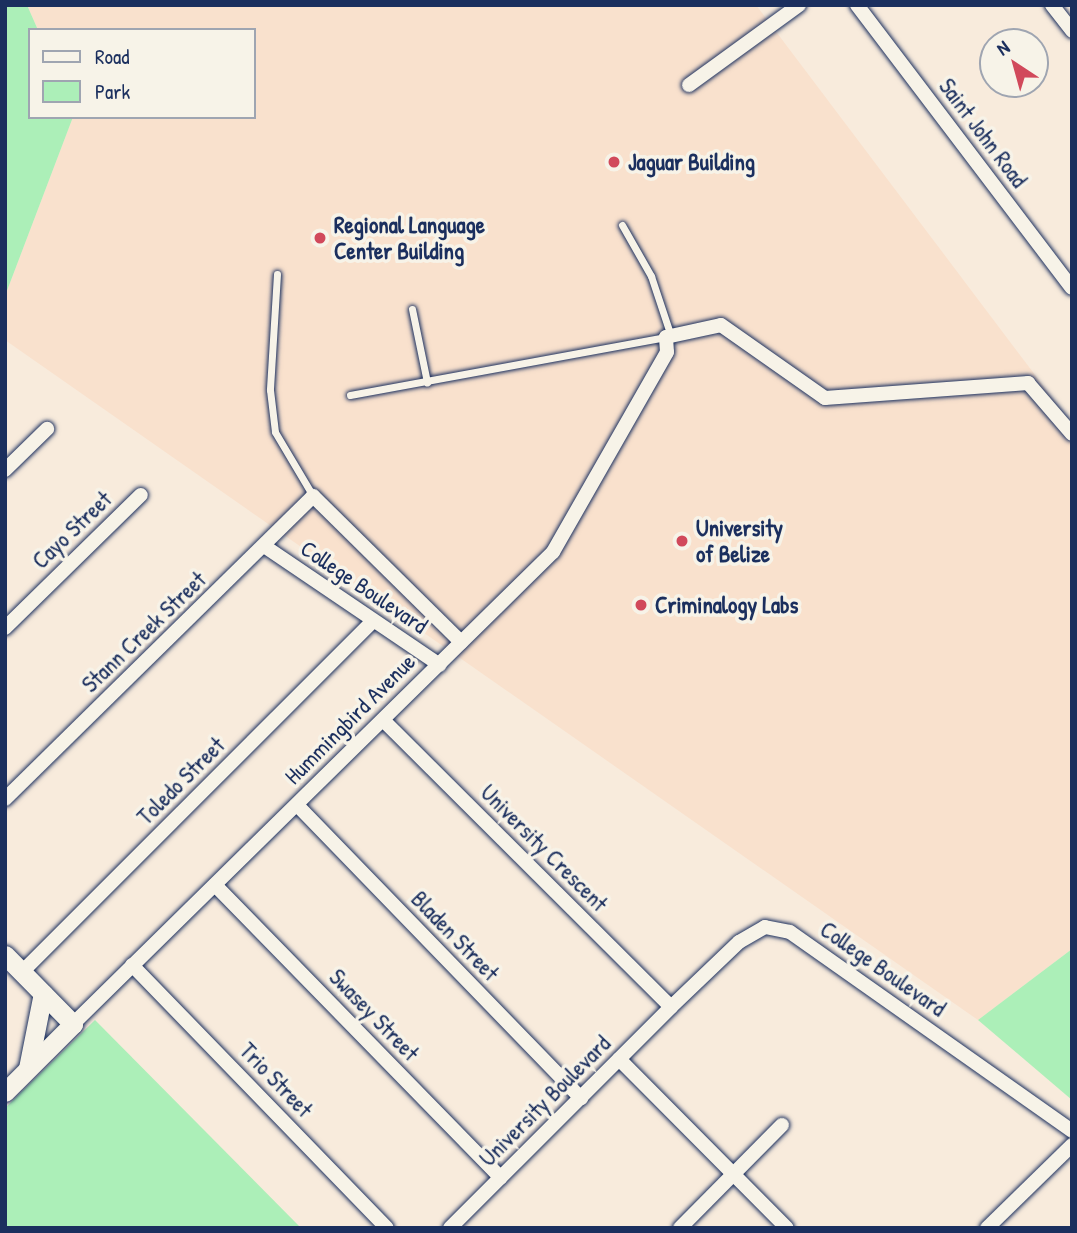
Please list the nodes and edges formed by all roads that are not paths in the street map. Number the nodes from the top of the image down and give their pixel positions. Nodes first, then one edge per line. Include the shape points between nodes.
1 (799, 5) edge
2 (857, 5) edge
3 (1052, 5) edge
4 (1072, 31) edge
5 (689, 85) dead end
6 (622, 225) dead end
7 (277, 274) dead end
8 (1072, 288) edge
9 (412, 309) dead end
10 (668, 336) junction
11 (427, 382) junction
12 (350, 395) dead end
13 (47, 429) dead end
14 (1072, 434) edge
15 (5, 470) edge
16 (141, 495) dead end
17 (313, 496) junction
18 (264, 547) junction
19 (373, 621) junction
20 (5, 628) edge
21 (461, 642) junction
22 (440, 665) junction
23 (384, 721) junction
24 (5, 799) edge
25 (298, 806) junction
26 (215, 885) junction
27 (5, 955) edge
28 (132, 965) junction
29 (22, 972) junction
30 (43, 993) junction
31 (671, 1007) junction
32 (73, 1024) junction
33 (619, 1059) junction
34 (28, 1070) junction
35 (5, 1092) edge
36 (580, 1098) junction
37 (782, 1125) dead end
38 (1072, 1131) edge
39 (1072, 1145) edge
40 (735, 1174) junction
41 (501, 1178) junction
42 (387, 1228) edge
43 (450, 1228) edge
44 (680, 1228) edge
45 (787, 1228) edge
46 (987, 1228) edge

1 - 5 street
2 - 8 street, Saint John Road
3 - 4 street
6 - 10 lane via 651,276
7 - 17 lane via 271,390 275,432
9 - 11 lane
10 - 11 lane
10 - 14 street via 721,325 825,398 1028,383
10 - 21 street, Hummingbird Avenue via 667,352 553,552
11 - 12 lane
13 - 15 street
16 - 20 street, Cayo Street
17 - 18 street, Stann Creek Street
17 - 21 street
18 - 19 street, College Boulevard
18 - 24 street, Stann Creek Street
19 - 22 street, College Boulevard
19 - 29 street, Toledo Street
21 - 22 street, Hummingbird Avenue
22 - 23 street, Hummingbird Avenue
23 - 25 street, Hummingbird Avenue
23 - 31 street, University Crescent
25 - 26 street, Hummingbird Avenue
25 - 36 street, Bladen Street
26 - 28 street, Hummingbird Avenue
26 - 41 street, Swasey Street
27 - 29 street
28 - 32 street, Hummingbird Avenue
28 - 42 street, Trio Street
29 - 30 street
30 - 32 street
30 - 34 street
31 - 33 street, University Boulevard
31 - 38 street, College Boulevard via 752,932 777,927 894,1002
32 - 34 street, Hummingbird Avenue
33 - 36 street, University Boulevard
33 - 40 street
34 - 35 street, Hummingbird Avenue
36 - 41 street, University Boulevard
37 - 40 street
39 - 46 street
40 - 44 street
40 - 45 street
41 - 43 street, University Boulevard

